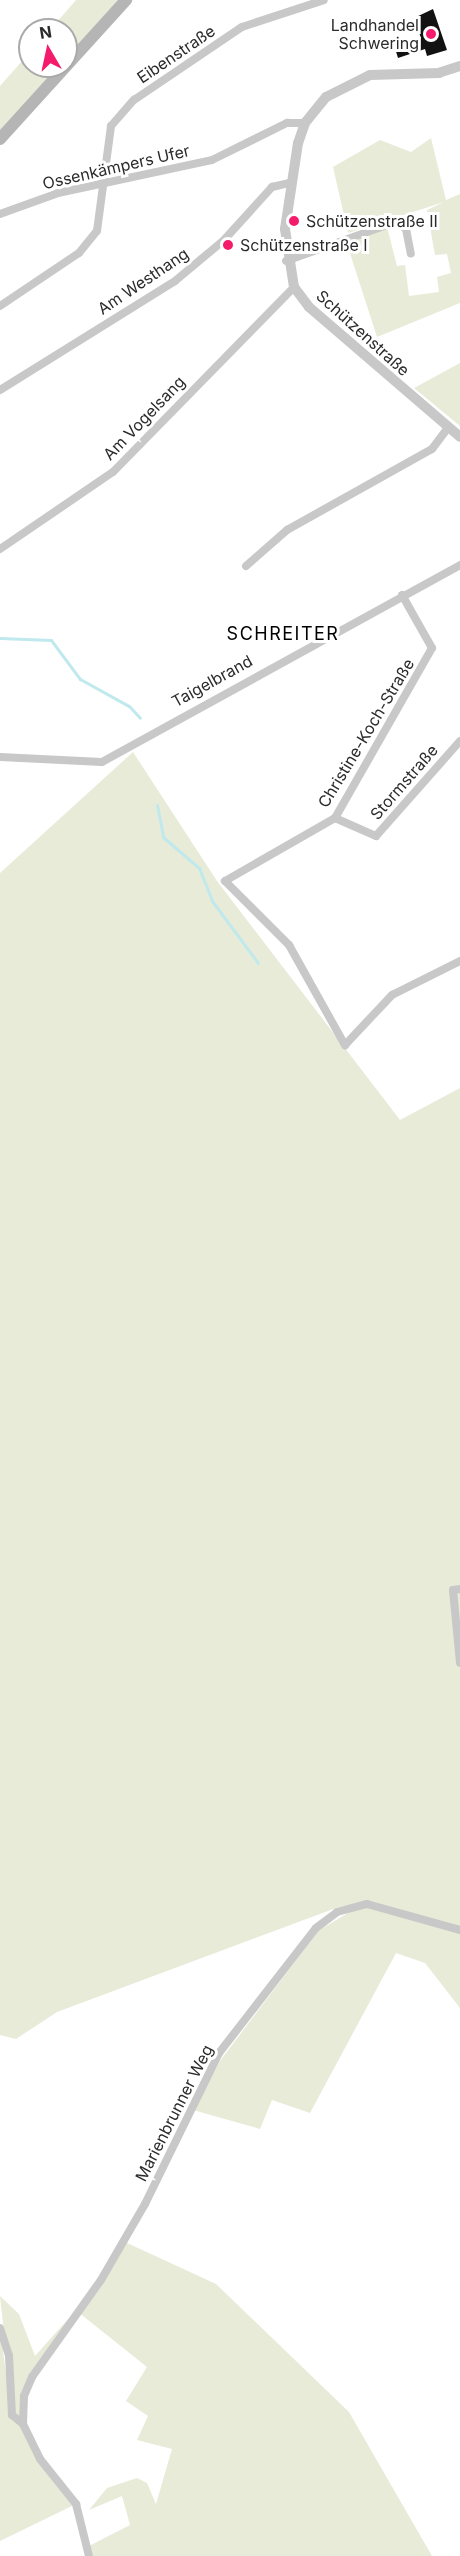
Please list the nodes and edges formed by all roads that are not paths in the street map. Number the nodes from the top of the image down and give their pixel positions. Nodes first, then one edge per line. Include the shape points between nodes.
1 (126, 0) edge
2 (324, 0) edge
3 (460, 66) edge
4 (305, 123) junction
5 (0, 139) edge
6 (289, 183) junction
7 (104, 187) junction
8 (0, 214) edge
9 (411, 254) dead end
10 (286, 261) junction
11 (294, 287) junction
12 (0, 306) edge
13 (0, 390) edge
14 (448, 428) junction
15 (460, 437) edge
16 (0, 549) edge
17 (460, 565) edge
18 (246, 566) dead end
19 (402, 595) junction
20 (460, 741) edge
21 (0, 757) edge
22 (335, 818) junction
23 (460, 961) edge
24 (460, 1589) edge
25 (460, 1662) edge
26 (460, 1930) edge
27 (0, 2328) edge
28 (23, 2424) junction
29 (89, 2556) edge

1 - 5 main road
2 - 7 street, Eibenstraße via 242,27 134,100 111,126
3 - 4 street via 439,73 369,75 348,83 316,107
4 - 6 street, Schützenstraße
4 - 7 street, Ossenkämpers Ufer via 287,123 212,160
6 - 10 street, Schützenstraße
6 - 13 street, Am Westhang via 272,187 224,240 175,281
7 - 8 street, Ossenkämpers Ufer via 58,193
7 - 12 street, Eibenstraße via 97,231 79,253
9 - 10 street via 406,229 395,222
10 - 11 street, Schützenstraße
11 - 14 street, Schützenstraße via 338,333
11 - 16 street, Am Vogelsang via 113,472
14 - 15 street, Schützenstraße
14 - 18 street via 432,449 287,530
17 - 19 street, Taigelbrand
19 - 21 street, Taigelbrand via 102,762
19 - 22 street, Christine-Koch-Straße via 432,648
20 - 22 street, Stormstraße via 376,836
22 - 23 street, Christine-Koch-Straße via 225,881 289,945 345,1045 392,995
24 - 25 street via 453,1590
26 - 28 street, Marienbrunner Weg via 367,1904 337,1912 316,1928 219,2053 101,2280 32,2377 24,2396
27 - 28 street via 9,2356 12,2415
28 - 29 street via 40,2459 76,2504

